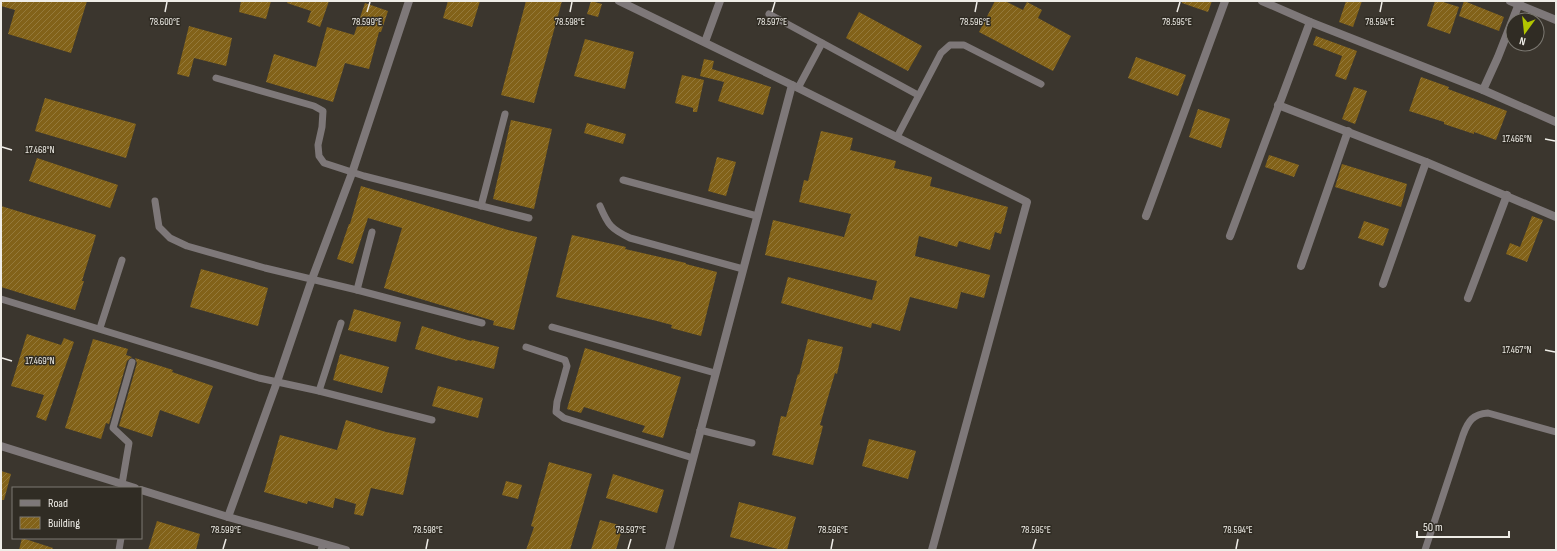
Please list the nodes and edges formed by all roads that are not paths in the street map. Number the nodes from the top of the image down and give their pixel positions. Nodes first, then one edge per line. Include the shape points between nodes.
1 (409, 1) edge
2 (619, 1) edge
3 (720, 1) edge
4 (1225, 1) edge
5 (1262, 1) edge
6 (1510, 1) edge
7 (1519, 3) edge
8 (769, 14) dead end
9 (1556, 20) edge
10 (1310, 22) junction
11 (705, 42) junction
12 (822, 43) junction
13 (216, 78) dead end
14 (1041, 84) dead end
15 (795, 86) junction
16 (1483, 90) junction
17 (918, 95) junction
18 (1278, 105) junction
19 (505, 114) dead end
20 (1556, 122) edge
21 (1348, 131) junction
22 (897, 137) junction
23 (1426, 162) junction
24 (352, 173) junction
25 (623, 180) dead end
26 (1507, 195) junction
27 (155, 201) dead end
28 (481, 206) junction
29 (600, 206) dead end
30 (757, 216) junction
31 (1146, 216) dead end
32 (1556, 217) edge
33 (529, 218) dead end
34 (372, 232) dead end
35 (1230, 236) dead end
36 (122, 260) dead end
37 (1301, 266) dead end
38 (743, 269) junction
39 (312, 279) junction
40 (1383, 284) dead end
41 (357, 290) junction
42 (1468, 298) dead end
43 (1, 299) edge
44 (341, 323) dead end
45 (482, 323) dead end
46 (552, 327) dead end
47 (100, 328) junction
48 (526, 348) dead end
49 (132, 362) dead end
50 (716, 373) junction
51 (277, 382) junction
52 (319, 391) junction
53 (432, 420) dead end
54 (700, 430) junction
55 (1556, 432) edge
56 (752, 443) dead end
57 (1, 446) edge
58 (693, 458) junction
59 (122, 484) junction
60 (130, 487) edge
61 (142, 490) edge
62 (228, 517) junction
63 (121, 539) edge
64 (322, 547) edge
65 (119, 550) edge
66 (346, 550) edge
67 (669, 550) edge
68 (932, 550) edge
69 (1425, 550) edge

1 - 24 street
2 - 11 street
3 - 11 street
4 - 31 street
5 - 10 street
6 - 7 street
7 - 9 street
7 - 16 street
8 - 12 lane
10 - 16 street
10 - 18 street
11 - 15 street
12 - 15 lane
12 - 17 lane
13 - 24 lane via 314,106 323,111 318,156 324,164
14 - 17 lane via 964,45 950,45 941,53
15 - 22 street
15 - 30 street
16 - 20 street
17 - 22 lane
18 - 21 street
18 - 35 street
19 - 28 lane
21 - 23 street
21 - 37 street
22 - 68 street via 1027,202
23 - 26 street
23 - 40 street
24 - 28 lane
24 - 39 street
25 - 30 lane
26 - 32 street
26 - 42 street
27 - 39 lane via 159,227 170,238 187,246
28 - 33 lane
29 - 38 lane via 605,219 615,231 630,238
30 - 38 street
34 - 41 lane
36 - 47 lane
38 - 50 street
39 - 41 lane
39 - 51 street
41 - 45 lane
43 - 47 lane
44 - 52 lane
46 - 50 lane
47 - 51 lane
48 - 58 lane via 565,360 567,366 556,402 556,412 564,418
49 - 59 lane via 114,428 129,443
50 - 54 street
51 - 52 lane
51 - 62 street
52 - 53 lane
54 - 56 lane
54 - 58 street
55 - 69 lane via 1488,413 1474,416 1462,435
57 - 59 street
58 - 67 street
59 - 60 street
61 - 62 street
62 - 64 street
63 - 65 lane
64 - 66 street

